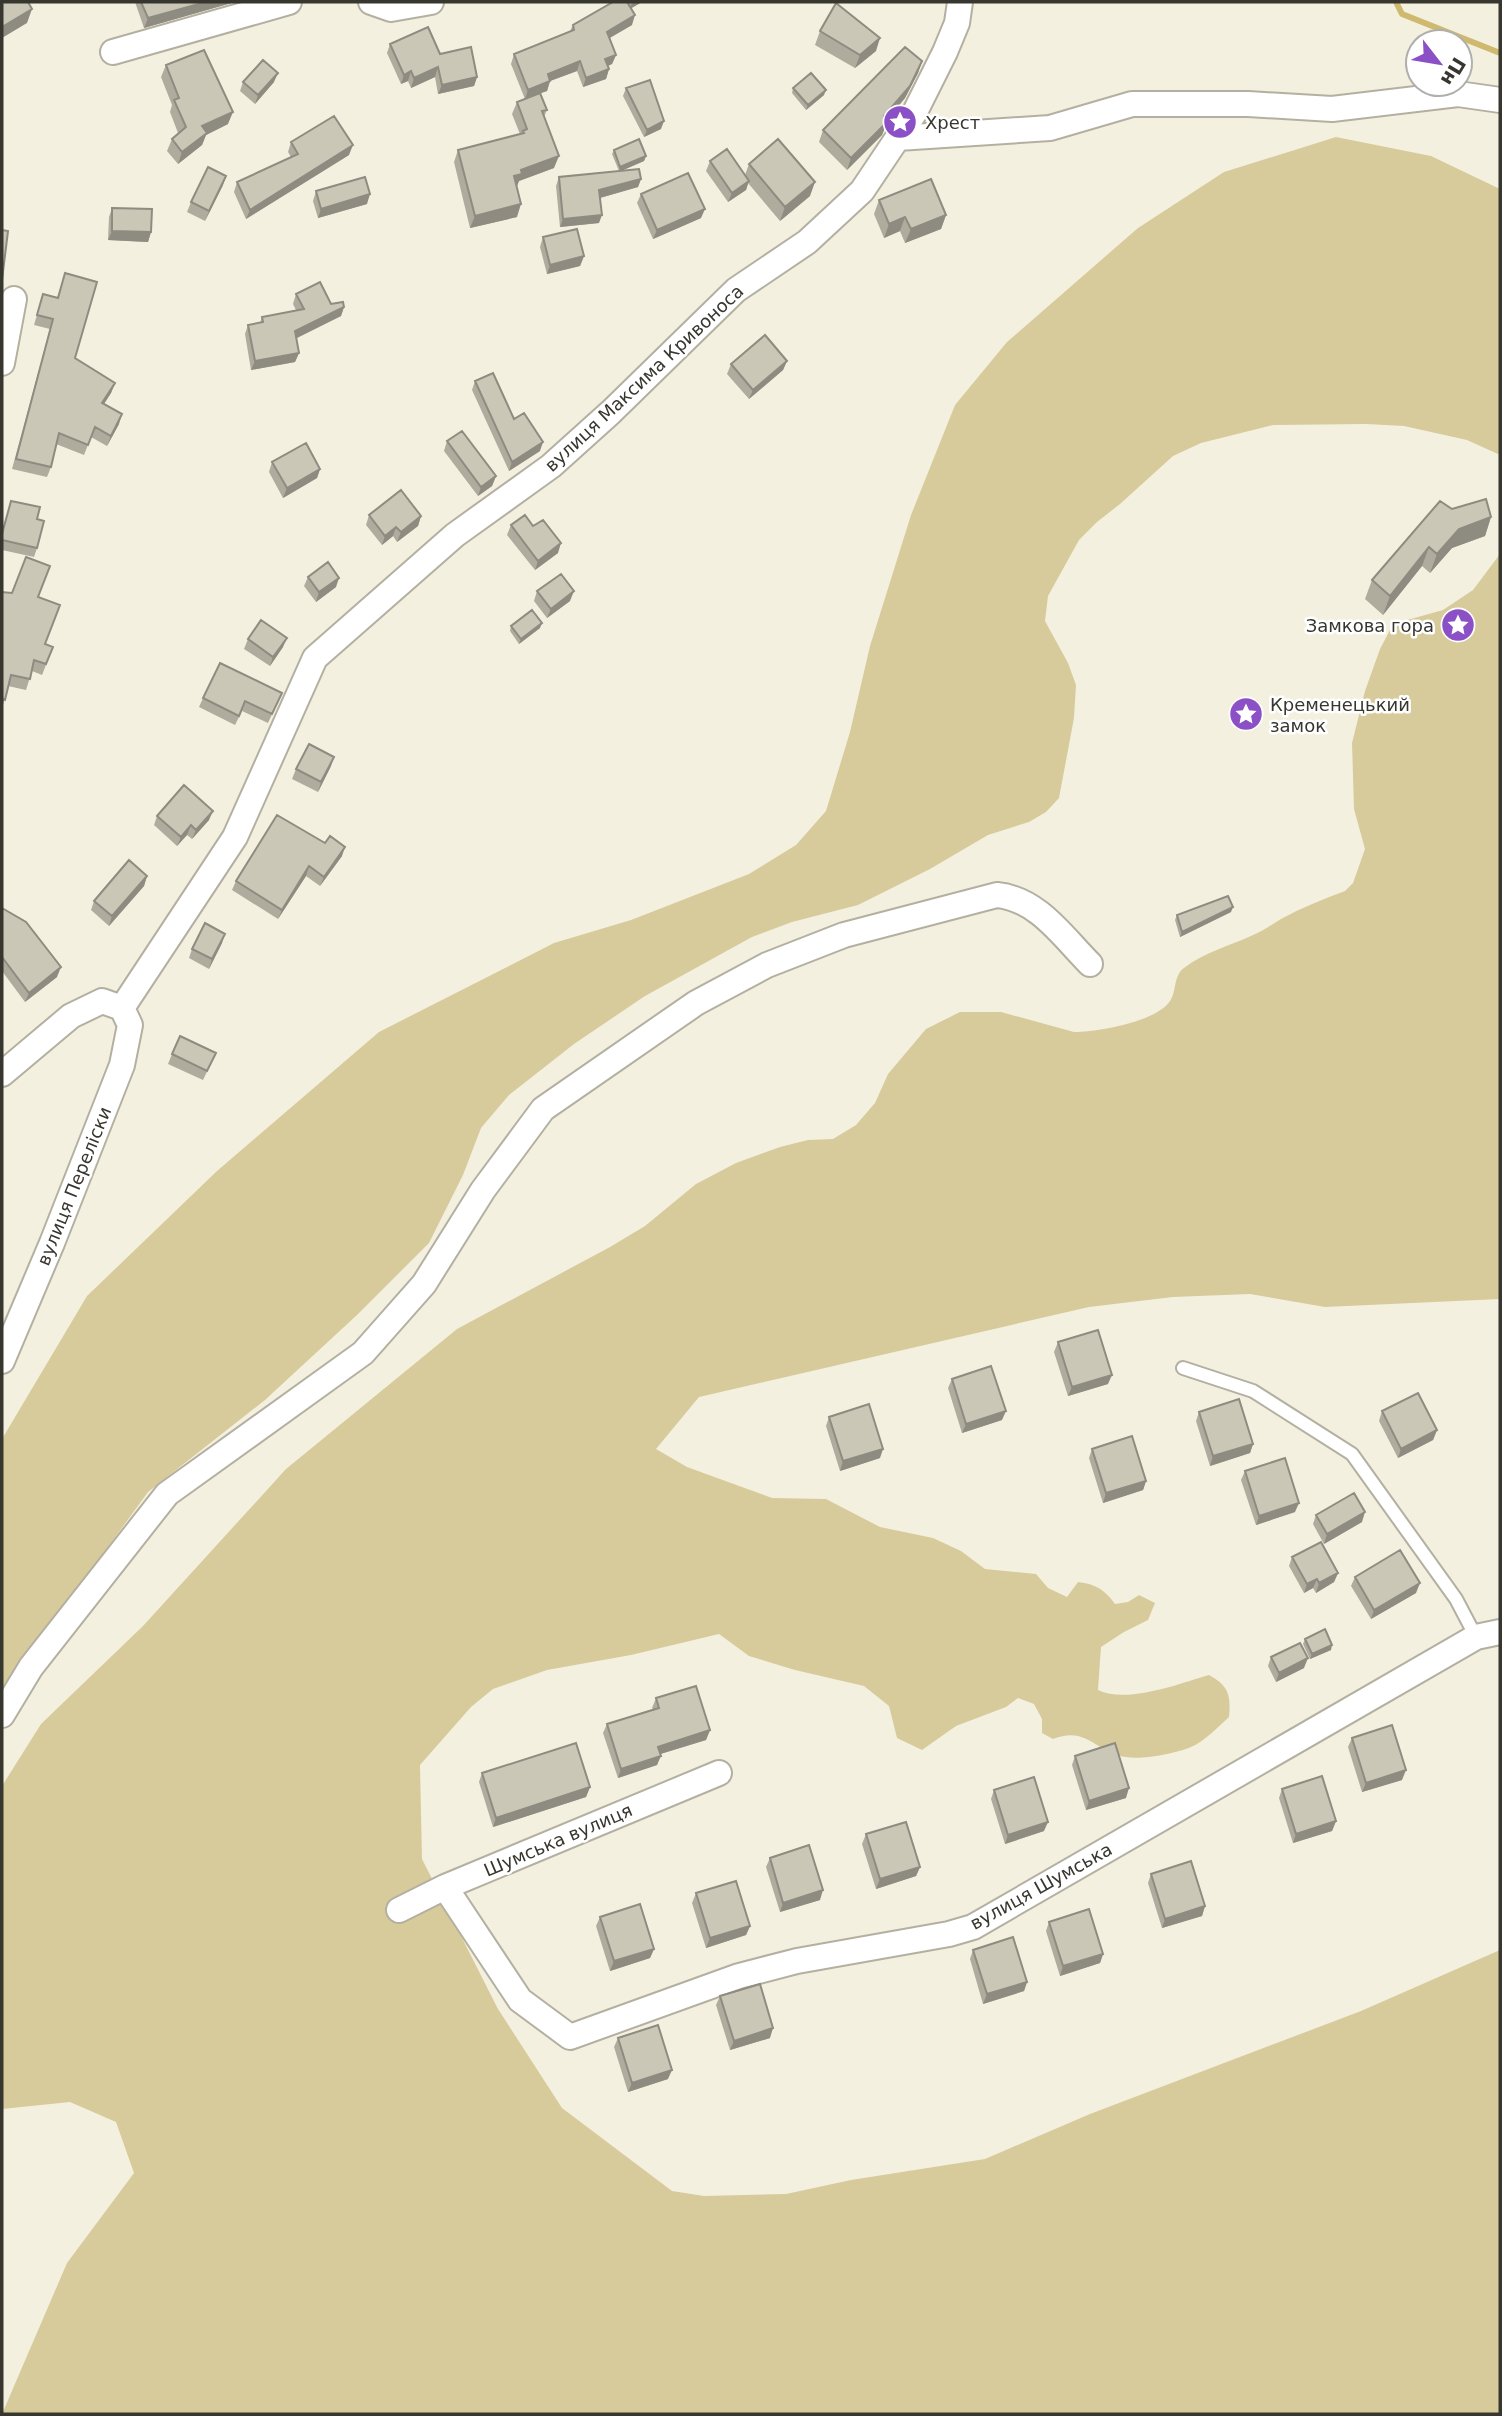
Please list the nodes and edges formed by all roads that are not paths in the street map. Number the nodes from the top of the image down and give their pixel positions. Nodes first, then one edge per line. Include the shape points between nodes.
1 (289, 2) edge
2 (371, 2) edge
3 (431, 2) edge
4 (960, 2) edge
5 (113, 52) dead end
6 (1500, 100) edge
7 (898, 138) junction
8 (14, 299) dead end
9 (2, 363) edge
10 (1090, 964) dead end
11 (122, 1008) junction
12 (2, 1074) edge
13 (2, 1361) edge
14 (1183, 1368) dead end
15 (1500, 1632) edge
16 (1476, 1637) junction
17 (2, 1715) edge
18 (719, 1773) dead end
19 (445, 1887) junction
20 (399, 1910) dead end

1 - 5 street
2 - 3 street via 391,9
4 - 7 street, вулиця Максима Кривоноса via 957,23
6 - 7 street via 1458,93 1332,109 1132,104 1050,128
7 - 11 street, вулиця Максима Кривоноса via 862,191 807,242 736,290 551,466 455,535 314,658 235,837
8 - 9 street
10 - 17 street via 1034,908 997,895 844,935 767,965 652,1033 543,1109 483,1190 424,1284 363,1353 167,1494 31,1667
11 - 12 street via 102,1001 71,1016
11 - 13 street, вулиця Переліски via 130,1025 122,1065
14 - 16 lane via 1253,1391 1352,1454 1456,1599
15 - 16 street, вулиця Шумська
16 - 19 street, вулиця Шумська via 973,1927 739,1976 570,2036 520,2000
18 - 19 street, Шумська вулиця
19 - 20 street, Шумська вулиця

